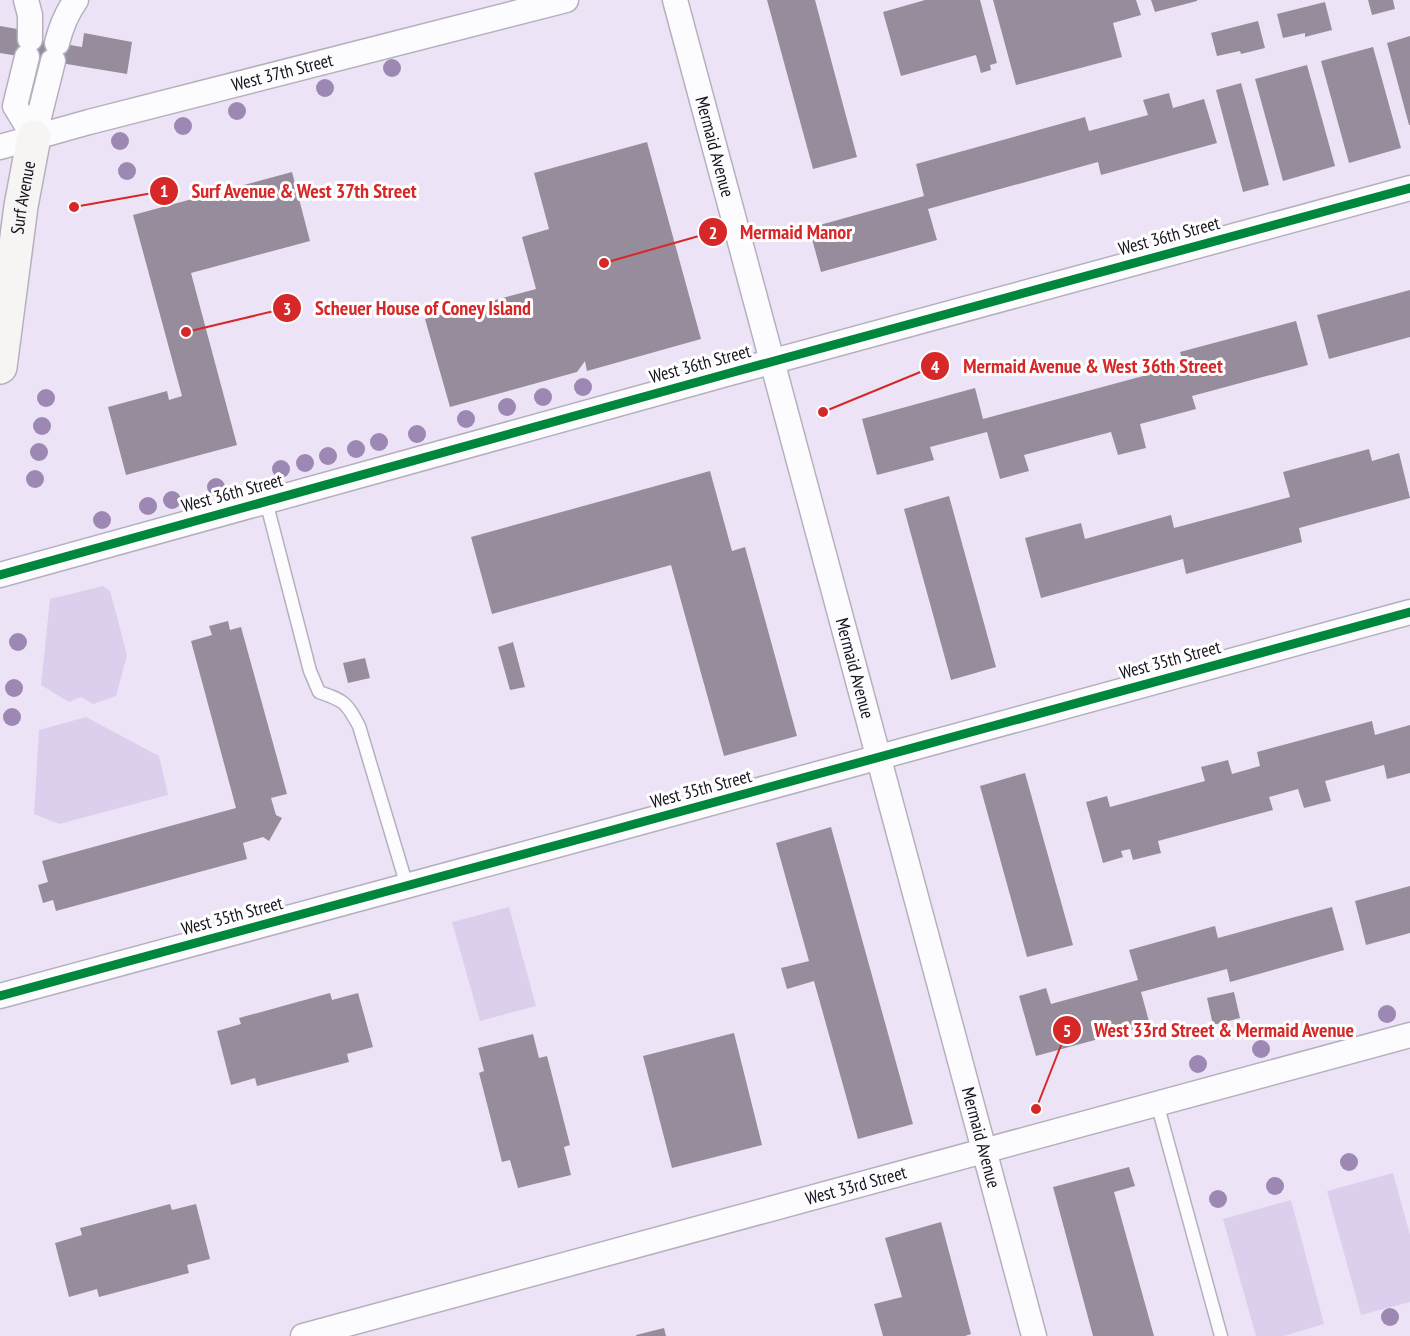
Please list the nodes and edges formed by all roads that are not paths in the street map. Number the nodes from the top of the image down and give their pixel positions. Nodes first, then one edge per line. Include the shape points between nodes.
1 (26, 0) edge
2 (76, 0) edge
3 (566, 0) edge
4 (675, 0) edge
5 (34, 137) junction
6 (0, 147) edge
7 (1410, 188) edge
8 (772, 362) junction
9 (0, 367) edge
10 (266, 501) junction
11 (0, 575) edge
12 (1410, 612) edge
13 (878, 758) junction
14 (407, 886) junction
15 (0, 996) edge
16 (1410, 1035) edge
17 (1157, 1103) junction
18 (983, 1150) junction
19 (303, 1336) edge
20 (1034, 1336) edge
21 (1221, 1336) edge

1 - 5 street, Surf Avenue via 30,15 28,48 15,106
2 - 5 street, Surf Avenue via 61,26
3 - 5 street, West 37th Street
4 - 8 street, Mermaid Avenue
5 - 6 street, West 37th Street
5 - 9 main road, Surf Avenue
7 - 8 street, West 36th Street
8 - 10 street, West 36th Street
8 - 13 street, Mermaid Avenue
10 - 11 street, West 36th Street
10 - 14 lane via 310,671 319,692 340,699 360,726
12 - 13 street, West 35th Street
13 - 14 street, West 35th Street
13 - 18 street, Mermaid Avenue
14 - 15 street, West 35th Street
16 - 17 street, West 33rd Street
17 - 18 street, West 33rd Street
17 - 21 lane
18 - 19 street, West 33rd Street
18 - 20 street, Mermaid Avenue

